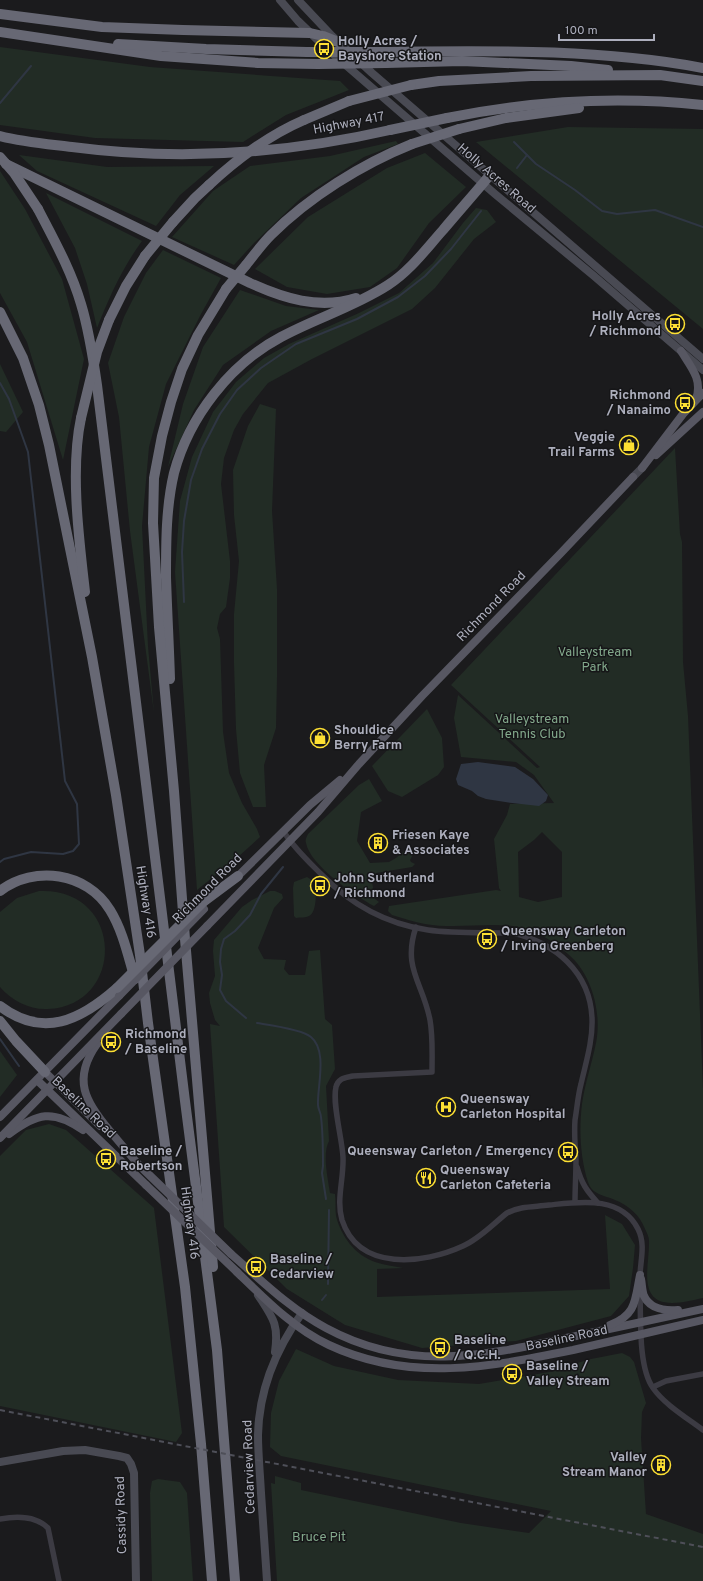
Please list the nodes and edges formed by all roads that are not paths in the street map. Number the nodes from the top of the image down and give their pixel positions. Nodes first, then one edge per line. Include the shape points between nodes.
1 (280, 0) edge
2 (298, 0) edge
3 (0, 14) edge
4 (0, 32) edge
5 (310, 33) junction
6 (57, 41) junction
7 (338, 42) junction
8 (703, 68) edge
9 (660, 75) junction
10 (703, 81) edge
11 (655, 101) junction
12 (703, 105) edge
13 (0, 136) edge
14 (0, 157) edge
15 (0, 161) edge
16 (490, 175) junction
17 (483, 184) junction
18 (379, 290) junction
19 (0, 312) edge
20 (681, 351) junction
21 (703, 359) edge
22 (703, 370) edge
23 (703, 392) edge
24 (696, 400) junction
25 (703, 412) edge
26 (642, 468) junction
27 (92, 658) junction
28 (359, 764) junction
29 (174, 791) junction
30 (284, 832) junction
31 (290, 842) junction
32 (238, 876) joint
33 (0, 891) edge
34 (416, 927) junction
35 (118, 992) junction
36 (0, 1006) edge
37 (0, 1021) edge
38 (113, 1022) junction
39 (148, 1023) junction
40 (45, 1072) junction
41 (37, 1080) junction
42 (55, 1082) junction
43 (47, 1090) junction
44 (0, 1117) edge
45 (0, 1138) edge
46 (100, 1141) junction
47 (0, 1142) edge
48 (576, 1161) junction
49 (140, 1166) junction
50 (575, 1202) junction
51 (598, 1203) junction
52 (640, 1275) junction
53 (254, 1289) junction
54 (703, 1309) edge
55 (302, 1313) junction
56 (703, 1320) edge
57 (641, 1322) junction
58 (294, 1324) junction
59 (583, 1334) junction
60 (642, 1335) junction
61 (217, 1350) junction
62 (274, 1360) junction
63 (703, 1374) edge
64 (652, 1387) junction
65 (703, 1430) edge
66 (0, 1462) edge
67 (0, 1519) edge
68 (60, 1581) edge
69 (136, 1581) edge
70 (212, 1581) edge
71 (235, 1581) edge
72 (267, 1581) edge

1 - 5 main road, Holly Acres Road
2 - 7 main road, Holly Acres Road
3 - 5 highway via 109,27
4 - 6 highway
5 - 7 highway
5 - 17 main road, Holly Acres Road
6 - 8 highway, bridge via 219,50 569,53
6 - 9 highway, bridge via 161,56 258,63 507,62
7 - 16 main road, Holly Acres Road
9 - 10 highway
9 - 27 highway, bridge via 503,77 439,81 411,85 349,101 304,120 268,140 230,165 195,198 146,256 126,286 97,352 81,418 77,500 80,554
11 - 12 highway, Highway 417
11 - 13 highway, Highway 417, bridge via 617,100 507,108 328,143 218,155 109,152
11 - 29 highway, bridge via 547,111 459,129 395,151 323,192 272,235 226,289 198,335 182,369 162,436 154,478 156,592
14 - 61 highway, bridge via 38,209 70,272 90,342 107,458
15 - 18 highway via 281,296 301,301 333,302 354,299
16 - 17 highway
16 - 21 main road, Holly Acres Road
17 - 18 highway via 413,264
17 - 20 main road, Holly Acres Road
18 - 29 highway via 280,337 249,359 214,394 182,449 170,494 166,542
19 - 27 highway via 23,358 49,445
20 - 22 main road, Holly Acres Road
20 - 24 main road via 698,383
23 - 24 main road, Richmond Road
24 - 26 main road, Richmond Road
25 - 26 main road, Richmond Road
26 - 28 main road, Richmond Road
27 - 39 highway, Highway 416 via 116,795
28 - 30 main road, Richmond Road via 310,805
28 - 31 main road, Richmond Road
29 - 61 highway via 215,1284
30 - 31 street
30 - 32 main road, Richmond Road
31 - 34 street via 346,896 386,919
31 - 38 main road, Richmond Road, bridge
32 - 35 highway, bridge via 203,905
33 - 39 highway via 21,879 46,875 71,879 98,895 109,908 120,930
34 - 48 street via 446,931 513,933 525,936 555,950 575,971 587,993 592,1018 590,1044 575,1122
34 - 50 street via 411,957 430,1019 433,1040 432,1072 353,1076 338,1081 336,1104 343,1157 339,1202 347,1232 362,1248 378,1257 416,1260 464,1246 512,1210
35 - 36 highway via 74,1018 56,1023 30,1022 14,1016
35 - 40 main road
37 - 40 highway
38 - 42 main road, Richmond Road
38 - 49 main road via 87,1060 84,1087 93,1111
39 - 70 highway, Highway 416 via 185,1287
40 - 41 main road
40 - 42 main road, Baseline Road
41 - 43 main road, Baseline Road
41 - 44 main road
42 - 43 main road, Richmond Road
42 - 49 main road, Baseline Road
43 - 45 main road, Richmond Road
43 - 46 main road, Baseline Road
46 - 47 main road via 66,1119 47,1116 36,1117 26,1122
46 - 53 main road, Baseline Road, bridge
48 - 50 street
48 - 51 street via 582,1184
49 - 55 main road, Baseline Road, bridge via 230,1254
50 - 51 street
51 - 52 street via 623,1212 637,1227 642,1246
52 - 54 main road via 644,1296 657,1308 669,1311
52 - 57 street
52 - 59 main road via 635,1304 626,1317 619,1322
53 - 58 main road, Baseline Road
53 - 62 main road via 276,1325
54 - 57 main road, Baseline Road
55 - 58 main road, Cedarview Road
55 - 59 main road, Baseline Road via 326,1328 363,1345 418,1356 494,1353
56 - 60 main road, Baseline Road
57 - 59 main road, Baseline Road
57 - 60 street
58 - 60 main road, Baseline Road via 350,1354 385,1363 428,1369 504,1364
58 - 62 main road, Cedarview Road
60 - 64 street via 644,1367
61 - 71 highway
62 - 72 main road, Cedarview Road via 263,1396 258,1435
63 - 64 street via 666,1380
64 - 65 street via 676,1410
66 - 69 main road, Cassidy Road via 63,1450 85,1450 127,1458 134,1472
67 - 68 street via 17,1516 42,1522 48,1528

